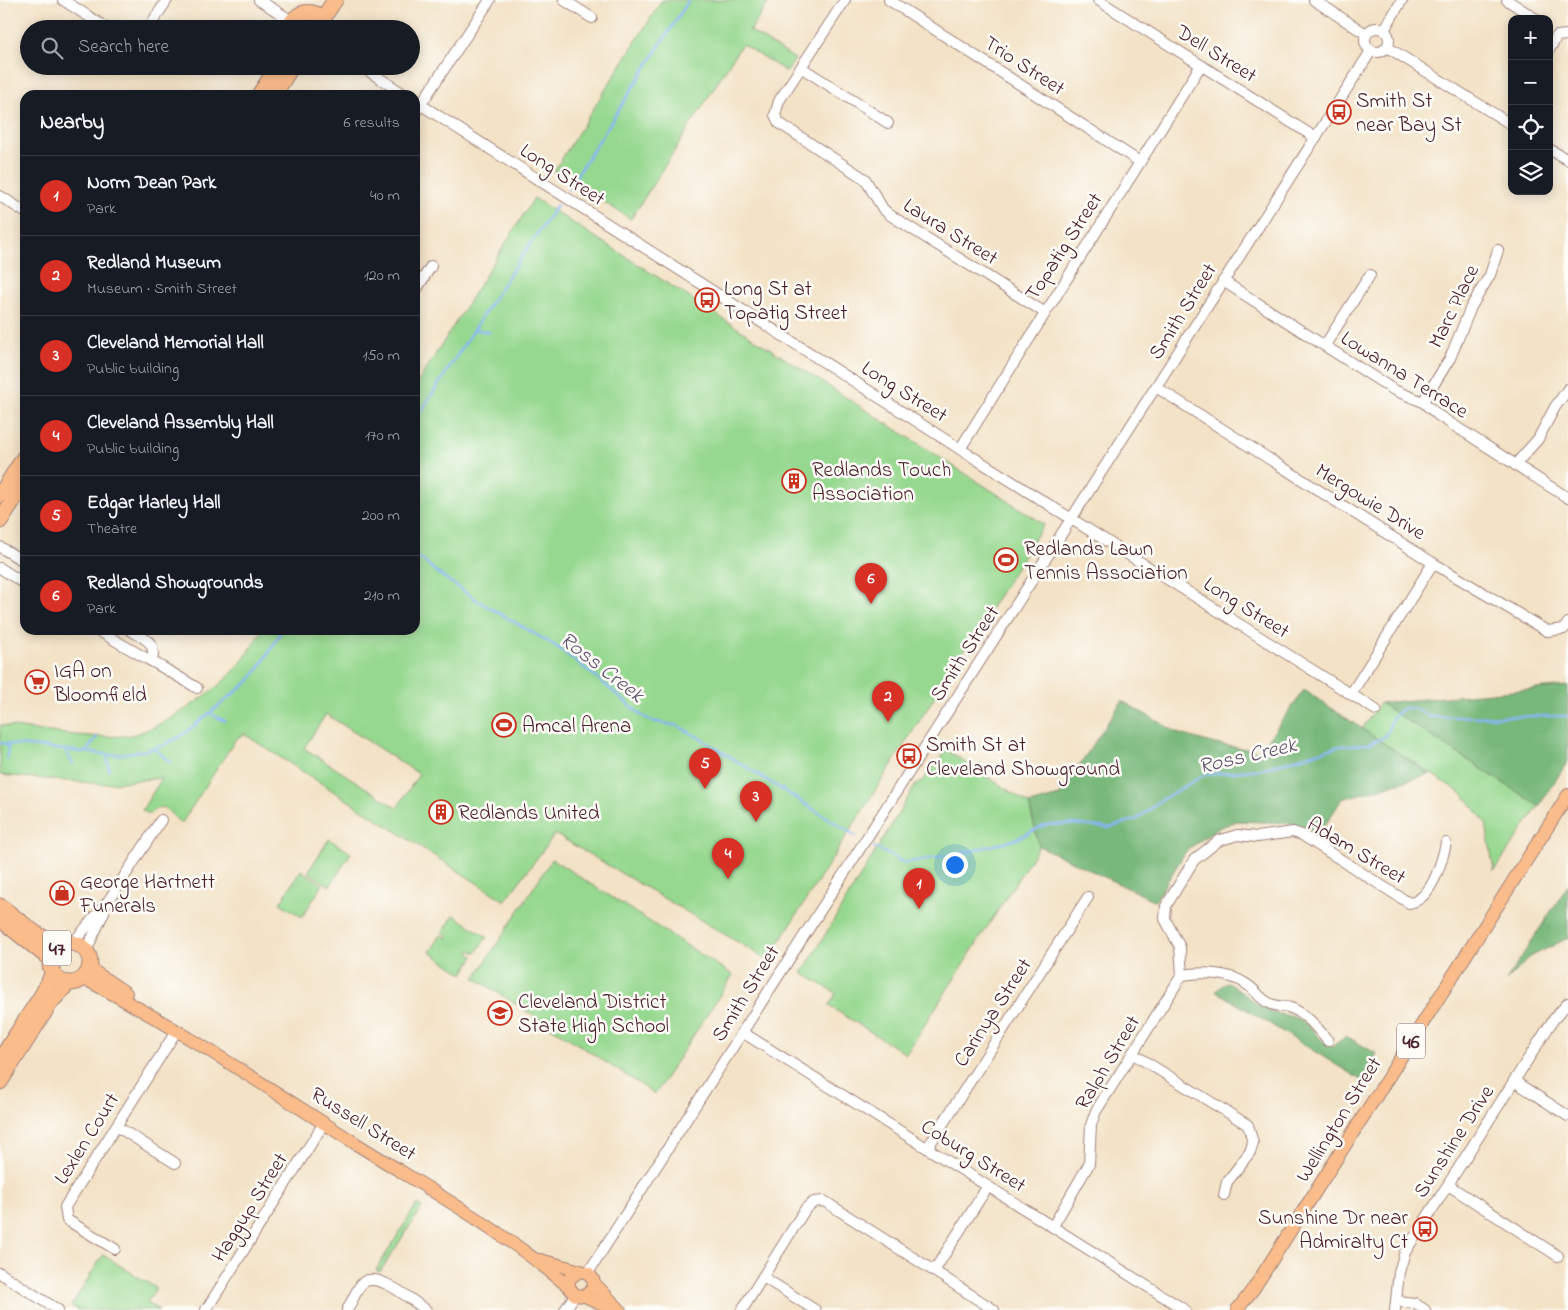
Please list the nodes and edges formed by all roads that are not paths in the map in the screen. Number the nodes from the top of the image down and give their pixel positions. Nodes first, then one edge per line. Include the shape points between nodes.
1 (63, 0) edge
2 (167, 0) edge
3 (259, 0) edge
4 (335, 0) edge
5 (490, 0) edge
6 (564, 0) edge
7 (845, 0) edge
8 (890, 0) edge
9 (1098, 0) edge
10 (1314, 0) edge
11 (1402, 0) edge
12 (1507, 0) edge
13 (321, 15) edge
14 (1530, 15) edge
15 (592, 18) dead end
16 (94, 20) edge
17 (154, 20) edge
18 (285, 20) edge
19 (295, 20) edge
20 (1384, 30) junction
21 (1553, 32) edge
22 (1366, 34) junction
23 (1568, 35) edge
24 (1387, 47) junction
25 (1370, 51) junction
26 (1201, 65) junction
27 (802, 68) junction
28 (272, 75) edge
29 (286, 75) edge
30 (375, 75) edge
31 (262, 90) edge
32 (277, 90) edge
33 (397, 90) edge
34 (420, 102) edge
35 (420, 108) edge
36 (888, 123) dead end
37 (1508, 123) edge
38 (1316, 138) junction
39 (1551, 150) edge
40 (1568, 160) edge
41 (1140, 162) junction
42 (0, 196) edge
43 (20, 209) edge
44 (1498, 250) dead end
45 (431, 266) dead end
46 (1370, 275) dead end
47 (1223, 281) junction
48 (420, 284) edge
49 (1044, 312) junction
50 (1325, 346) junction
51 (1156, 387) junction
52 (1568, 389) edge
53 (1422, 402) junction
54 (960, 448) junction
55 (20, 464) edge
56 (1515, 465) junction
57 (20, 490) edge
58 (0, 495) edge
59 (1568, 498) edge
60 (1072, 520) junction
61 (0, 521) edge
62 (0, 547) edge
63 (20, 559) edge
64 (1434, 563) junction
65 (0, 568) edge
66 (20, 581) edge
67 (1568, 623) edge
68 (106, 635) edge
69 (138, 635) edge
70 (152, 660) junction
71 (197, 688) dead end
72 (1351, 694) junction
73 (1376, 710) dead end
74 (1568, 795) edge
75 (162, 820) dead end
76 (1446, 842) dead end
77 (1088, 897) dead end
78 (109, 900) junction
79 (0, 906) edge
80 (0, 919) edge
81 (66, 945) junction
82 (86, 952) junction
83 (52, 966) junction
84 (86, 973) junction
85 (1182, 975) junction
86 (68, 983) junction
87 (1568, 1003) edge
88 (174, 1027) junction
89 (742, 1032) junction
90 (1328, 1041) dead end
91 (1133, 1054) junction
92 (0, 1060) edge
93 (1514, 1081) junction
94 (0, 1082) edge
95 (1568, 1116) edge
96 (324, 1123) junction
97 (116, 1126) junction
98 (928, 1148) junction
99 (175, 1163) dead end
100 (1448, 1185) junction
101 (988, 1186) junction
102 (1224, 1195) dead end
103 (1053, 1226) junction
104 (115, 1249) dead end
105 (1558, 1256) dead end
106 (535, 1258) junction
107 (934, 1271) junction
108 (0, 1273) edge
109 (587, 1276) junction
110 (763, 1277) junction
111 (1254, 1288) junction
112 (576, 1293) junction
113 (1396, 1305) edge
114 (58, 1310) edge
115 (206, 1310) edge
116 (347, 1310) edge
117 (426, 1310) edge
118 (565, 1310) edge
119 (616, 1310) edge
120 (620, 1310) edge
121 (742, 1310) edge
122 (815, 1310) edge
123 (994, 1310) edge
124 (1185, 1310) edge
125 (1237, 1310) edge
126 (1246, 1310) edge
127 (1425, 1310) edge

1 - 16 street
2 - 17 street
3 - 18 street
4 - 13 highway
5 - 34 street
6 - 15 street
7 - 27 street, Laura Street
8 - 41 street, Trio Street
9 - 26 street, Dell Street
10 - 22 street
11 - 20 street
12 - 14 street
13 - 19 highway via 301,13
20 - 22 street via 1374,28
20 - 24 street via 1389,36
21 - 23 street
22 - 25 street via 1365,43
24 - 25 street via 1380,53
24 - 37 street
25 - 38 street, Smith Street
26 - 38 street, Dell Street
26 - 41 street, Topatig Street
27 - 36 street
27 - 49 street, Laura Street via 776,107 779,123 865,179 890,215
28 - 31 highway
29 - 32 highway
30 - 33 street
35 - 54 street, Long Street
38 - 47 street, Smith Street
39 - 40 street
41 - 49 street, Topatig Street
42 - 43 street
44 - 53 street, Marc Place via 1490,275 1450,358
45 - 48 street
46 - 50 street
47 - 50 street, Lowanna Terrace
47 - 51 street, Smith Street
49 - 54 street, Topatig Street
50 - 53 street, Lowanna Terrace via 1394,390
51 - 60 street, Smith Street
51 - 64 street, Mergowie Drive
52 - 56 street via 1538,439
53 - 56 street, Lowanna Terrace
54 - 60 street, Long Street
55 - 58 highway
56 - 59 street, Lowanna Terrace
57 - 61 highway
60 - 72 street, Long Street
60 - 89 street, Smith Street
62 - 63 street
64 - 67 street, Mergowie Drive via 1547,631 1564,630
64 - 72 street
65 - 66 street
68 - 70 street via 142,658
69 - 70 street via 154,647
70 - 71 street
72 - 73 street, Long Street
74 - 111 main road, Wellington Street / 46
75 - 78 street
76 - 85 street, Adam Street via 1440,870 1422,898 1410,903 1293,832 1257,837 1236,835 1218,841 1194,860 1166,906 1165,919 1180,947
77 - 98 street, Carinya Street
78 - 81 street
78 - 82 street
79 - 81 highway, 47 via 35,933
80 - 83 highway, 47
81 - 82 highway, 47
81 - 83 highway, 47
82 - 84 highway, 47 via 90,960
83 - 86 highway, 47 via 59,980
83 - 92 highway, 47 via 43,992
84 - 86 highway, 47
84 - 88 main road, Russell Street
85 - 90 street via 1228,976 1246,984 1258,998 1272,1005 1291,1008 1310,1019
85 - 91 street, Ralph Street
86 - 94 highway, 47 via 51,1002
87 - 93 street, Sunshine Drive via 1553,1020
88 - 96 main road, Russell Street
88 - 97 street, Lexlen Court
89 - 98 street, Coburg Street
89 - 109 street, Smith Street
91 - 102 street via 1248,1125 1253,1143 1250,1152 1227,1182
91 - 103 street, Ralph Street via 1096,1111 1091,1125 1088,1164
93 - 95 street
93 - 100 street, Sunshine Drive
96 - 106 main road, Russell Street
96 - 115 street, Haggup Street
97 - 99 street
97 - 104 street, Lexlen Court via 65,1206 64,1214 74,1225
98 - 101 street, Coburg Street
100 - 105 street
100 - 113 street, Sunshine Drive via 1405,1252 1399,1272
101 - 103 street, Coburg Street
101 - 107 street
103 - 124 street, Coburg Street
106 - 109 main road, Russell Street
106 - 112 main road, Russell Street
107 - 110 street via 824,1202 814,1202 806,1208
107 - 123 street
108 - 114 street
109 - 112 main road via 592,1292
109 - 112 main road via 569,1279
109 - 120 main road, Russell Street
110 - 121 street
110 - 122 street
111 - 125 main road, Wellington Street / 46
111 - 126 main road, Wellington Street / 46
112 - 118 street
112 - 119 main road, Russell Street
113 - 127 street via 1414,1303
116 - 117 street via 360,1286 373,1279 383,1281

